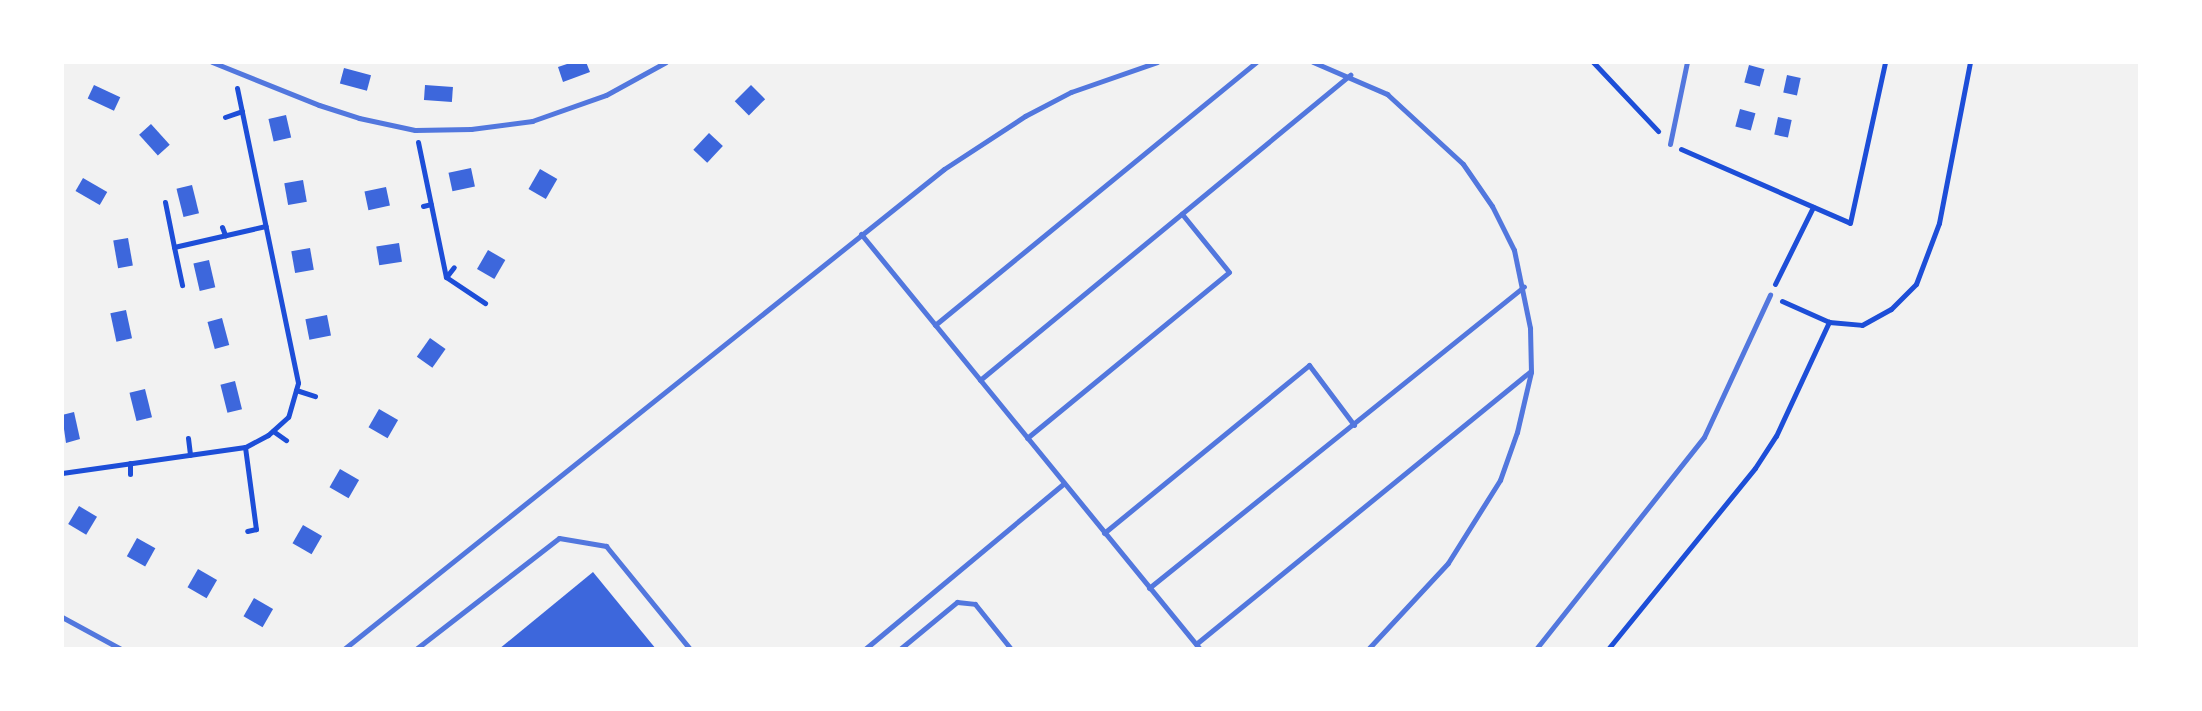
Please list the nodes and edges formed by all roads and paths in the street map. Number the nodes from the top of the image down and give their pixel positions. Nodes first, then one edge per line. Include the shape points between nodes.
1 (212, 62) edge
2 (666, 62) edge
3 (1157, 62) edge
4 (1256, 62) edge
5 (1313, 62) edge
6 (1593, 62) edge
7 (1687, 62) edge
8 (1885, 62) edge
9 (1970, 62) edge
10 (234, 71) junction
11 (1350, 75) junction
12 (242, 111) junction
13 (225, 117) dead end
14 (415, 130) junction
15 (1670, 144) junction
16 (165, 202) dead end
17 (431, 204) junction
18 (423, 206) dead end
19 (1813, 207) junction
20 (1182, 214) junction
21 (266, 226) junction
22 (222, 227) dead end
23 (861, 234) junction
24 (225, 235) junction
25 (438, 238) junction
26 (430, 239) dead end
27 (174, 247) junction
28 (454, 267) dead end
29 (446, 277) junction
30 (182, 285) dead end
31 (1524, 286) junction
32 (1770, 295) junction
33 (485, 303) dead end
34 (1829, 322) junction
35 (935, 325) junction
36 (1531, 372) junction
37 (980, 380) junction
38 (296, 390) junction
39 (315, 396) dead end
40 (1354, 425) junction
41 (273, 431) junction
42 (188, 438) dead end
43 (1027, 438) junction
44 (286, 440) dead end
45 (245, 447) junction
46 (190, 455) junction
47 (130, 463) junction
48 (62, 473) edge
49 (130, 474) dead end
50 (1064, 483) junction
51 (253, 504) junction
52 (262, 511) dead end
53 (256, 529) junction
54 (247, 531) dead end
55 (1104, 533) junction
56 (251, 539) dead end
57 (1149, 588) junction
58 (62, 617) edge
59 (1198, 647) edge
60 (121, 649) edge
61 (344, 649) edge
62 (416, 649) edge
63 (690, 649) edge
64 (865, 649) edge
65 (900, 649) edge
66 (1011, 649) edge
67 (1368, 649) edge
68 (1536, 649) edge
69 (1608, 649) edge

1 - 10 lane
2 - 14 lane via 606,95 532,121
3 - 23 lane via 1071,92 1025,116 944,169
4 - 35 lane
5 - 11 lane
6 - 15 path
7 - 15 lane
8 - 19 path via 1850,223
9 - 34 path via 1939,223 1916,284 1877,319 1862,325
10 - 12 path
10 - 14 lane via 359,118
11 - 20 lane
11 - 31 lane via 1387,94 1463,164 1498,217
12 - 13 path
12 - 21 path
14 - 17 path
15 - 19 path
16 - 27 path
17 - 18 path
17 - 25 path
19 - 32 path
20 - 37 lane
20 - 43 lane via 1229,272
21 - 24 path
21 - 38 path
22 - 24 path
23 - 35 lane
23 - 61 lane
24 - 27 path
25 - 26 path
25 - 29 path
27 - 30 path
28 - 29 path
29 - 33 path
31 - 36 lane
31 - 40 lane
32 - 34 path
32 - 68 lane via 1704,437
34 - 69 path via 1776,436 1755,468
35 - 37 lane
36 - 59 lane
36 - 67 lane via 1500,480 1477,520 1448,563
37 - 43 lane
38 - 39 path
38 - 41 path via 288,417
40 - 55 lane via 1309,365
40 - 57 lane
41 - 44 path
41 - 45 path
42 - 46 path
43 - 50 lane
45 - 46 path
45 - 51 path
46 - 47 path
47 - 48 path
47 - 49 path
50 - 55 lane
50 - 64 lane
51 - 52 path
51 - 53 path
53 - 54 path
53 - 56 path
55 - 57 lane
57 - 59 lane
58 - 60 lane
62 - 63 lane via 559,538 606,546
65 - 66 lane via 957,602 975,604

